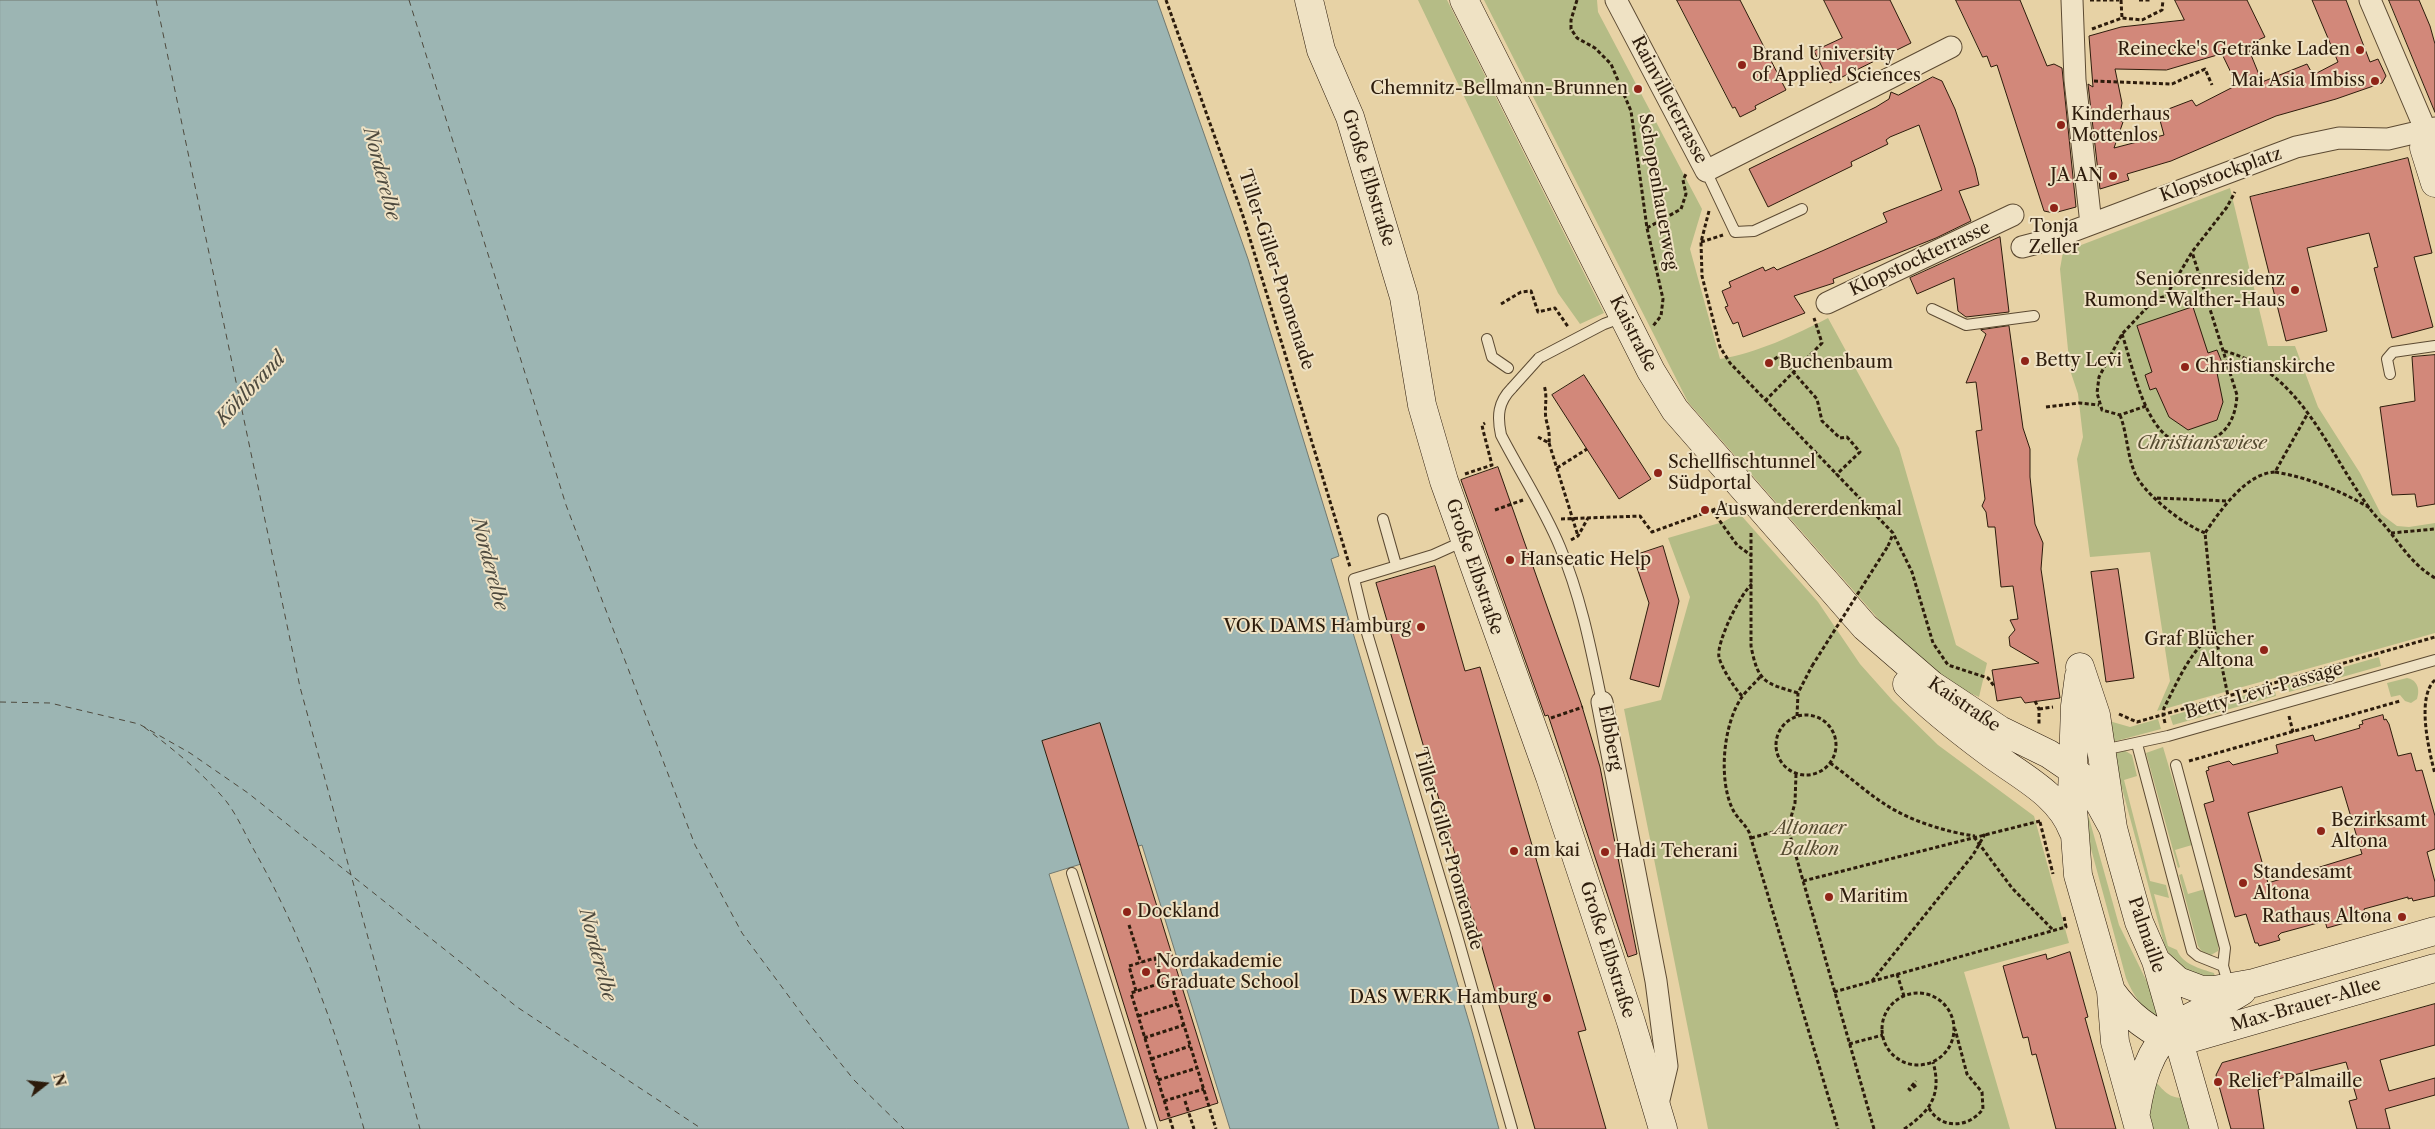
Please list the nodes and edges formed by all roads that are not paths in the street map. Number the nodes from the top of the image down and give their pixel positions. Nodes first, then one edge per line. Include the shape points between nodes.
1 (1309, 0) edge
2 (1464, 0) edge
3 (1616, 0) edge
4 (2072, 0) edge
5 (2370, 0) edge
6 (1951, 47) dead end
7 (2432, 133) edge
8 (1697, 171) junction
9 (2435, 183) edge
10 (1802, 209) dead end
11 (2013, 215) dead end
12 (2091, 224) junction
13 (2022, 247) dead end
14 (1827, 303) road end
15 (1932, 309) dead end
16 (2034, 316) dead end
17 (1614, 321) junction
18 (1486, 339) dead end
19 (2435, 346) edge
20 (1508, 368) dead end
21 (2390, 374) dead end
22 (1383, 520) dead end
23 (1464, 541) junction
24 (1396, 565) junction
25 (1864, 627) junction
26 (2435, 660) edge
27 (1597, 703) joint
28 (2140, 743) junction
29 (2102, 750) junction
30 (2176, 764) road end
31 (2078, 784) junction
32 (2042, 803) junction
33 (2113, 828) junction
34 (2075, 835) junction
35 (1072, 873) dead end
36 (2435, 931) edge
37 (2156, 961) junction
38 (2435, 968) edge
39 (2235, 979) junction
40 (2110, 990) junction
41 (2172, 1036) junction
42 (1660, 1119) edge
43 (2137, 1122) edge
44 (1152, 1129) edge
45 (1512, 1129) edge
46 (2204, 1129) edge

1 - 23 street, Große Elbstraße via 1321,50 1350,117 1401,286 1422,405
2 - 17 street, Kaistraße
3 - 8 street, Rainvilleterrasse
4 - 12 street via 2075,80
5 - 7 street
6 - 8 street, Rainvilleterrasse
7 - 9 street via 2424,148
7 - 12 street, Klopstockplatz via 2388,139 2339,138 2296,147
8 - 10 lane via 1735,232 1754,231
11 - 14 street, Klopstockterrasse
12 - 13 street, Klopstockplatz
15 - 16 lane via 1966,325
17 - 25 street, Kaistraße via 1638,344 1675,410
17 - 27 lane, Elbberg, bridge via 1539,358 1504,397 1498,421 1501,435 1559,545 1573,580 1586,625
18 - 20 lane via 1492,357
19 - 21 lane via 2393,352 2387,359
22 - 24 lane
23 - 24 lane via 1433,555
23 - 42 street, Große Elbstraße via 1576,855
24 - 45 lane, Tiller-Giller-Promenade via 1354,579
25 - 31 street, Kaistraße via 1932,685 2000,730 2049,754
25 - 32 street, Kaistraße via 1895,671 1927,704 2003,764
26 - 28 lane, Betty-Levi-Passage
27 - 42 street, Elbberg via 1656,981 1667,1066
28 - 29 lane, Betty-Levi-Passage
28 - 39 lane via 2192,951
29 - 31 street, Palmaille via 2098,774
29 - 31 street, Palmaille via 2096,715 2080,667 2075,706
29 - 33 street, Palmaille
30 - 39 lane
31 - 32 street, Kaistraße
31 - 33 street, Palmaille
31 - 34 street, Palmaille
32 - 34 street, Kaistraße via 2062,810
33 - 37 street, Palmaille via 2139,922
34 - 40 street, Palmaille via 2078,876
35 - 44 lane
36 - 39 street, Max-Brauer-Allee
37 - 39 street, Max-Brauer-Allee via 2168,974 2202,990
37 - 41 street, Palmaille
38 - 41 street, Max-Brauer-Allee
39 - 41 street, Max-Brauer-Allee via 2234,996
40 - 41 street, Palmaille via 2129,1014
40 - 43 street, Palmaille via 2115,1042
41 - 43 street, Max-Brauer-Allee via 2156,1049 2141,1082
41 - 46 street, Palmaille

